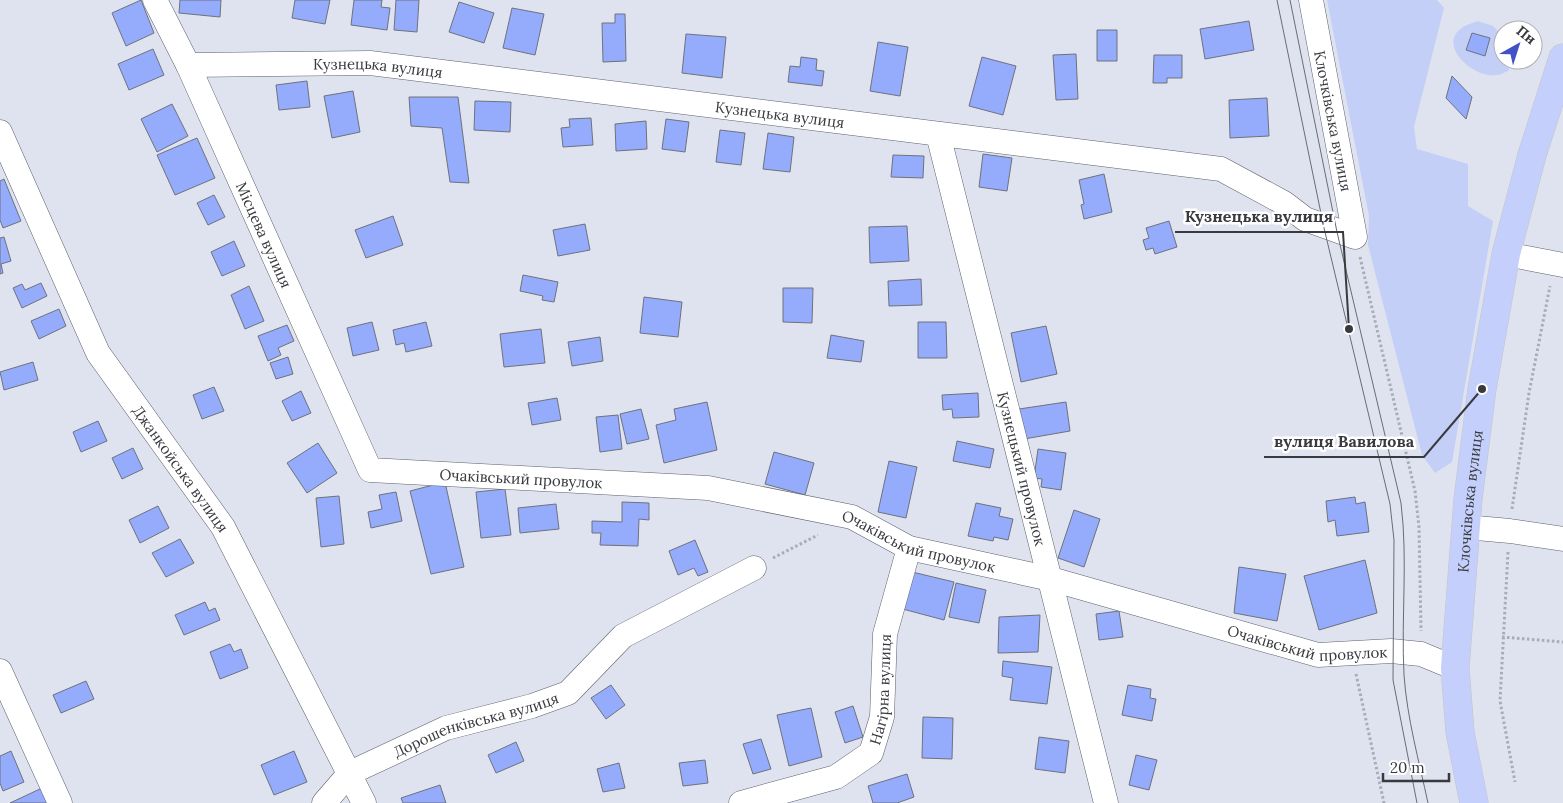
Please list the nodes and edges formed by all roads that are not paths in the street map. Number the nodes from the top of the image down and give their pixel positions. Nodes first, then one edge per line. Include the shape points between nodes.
1 (155, 0) edge
2 (1311, 0) edge
3 (1563, 58) edge
4 (188, 65) junction
5 (0, 132) edge
6 (938, 134) junction
7 (1355, 237) joint
8 (1506, 254) junction
9 (1559, 265) edge
10 (370, 470) joint
11 (1465, 527) junction
12 (1563, 539) edge
13 (908, 548) junction
14 (762, 563) road end
15 (1051, 579) junction
16 (1455, 668) junction
17 (0, 671) edge
18 (350, 773) junction
19 (1478, 802) edge
20 (60, 803) edge
21 (324, 803) edge
22 (364, 803) edge
23 (741, 803) edge
24 (1106, 803) edge

1 - 4 street, Місцева вулиця
2 - 7 street, Клочківська вулиця
3 - 8 main road, Клочківська вулиця via 1532,155
4 - 6 street, Кузнецька вулиця via 370,63
4 - 10 street, Місцева вулиця
5 - 18 street, Джанкойська вулиця via 98,353 223,527
6 - 7 street, Кузнецька вулиця via 1221,169 1284,203 1305,220
6 - 15 street, Кузнецький провулок
8 - 9 street
8 - 11 main road, Клочківська вулиця via 1482,389
10 - 13 street, Очаківський провулок via 708,488 852,517
11 - 12 street
11 - 16 main road, Клочківська вулиця
13 - 15 street, Очаківський провулок
13 - 23 street, Нагірна вулиця via 885,634 882,717 871,752 836,777
14 - 18 street, Дорошенківська вулиця via 623,636 568,693 532,706 446,728
15 - 16 street, Очаківський провулок via 1318,655 1391,651 1421,654
15 - 24 street, Кузнецький провулок
16 - 19 main road, Клочківська вулиця via 1460,732
17 - 20 street
18 - 21 street, Дорошенківська вулиця
18 - 22 street, Джанкойська вулиця

